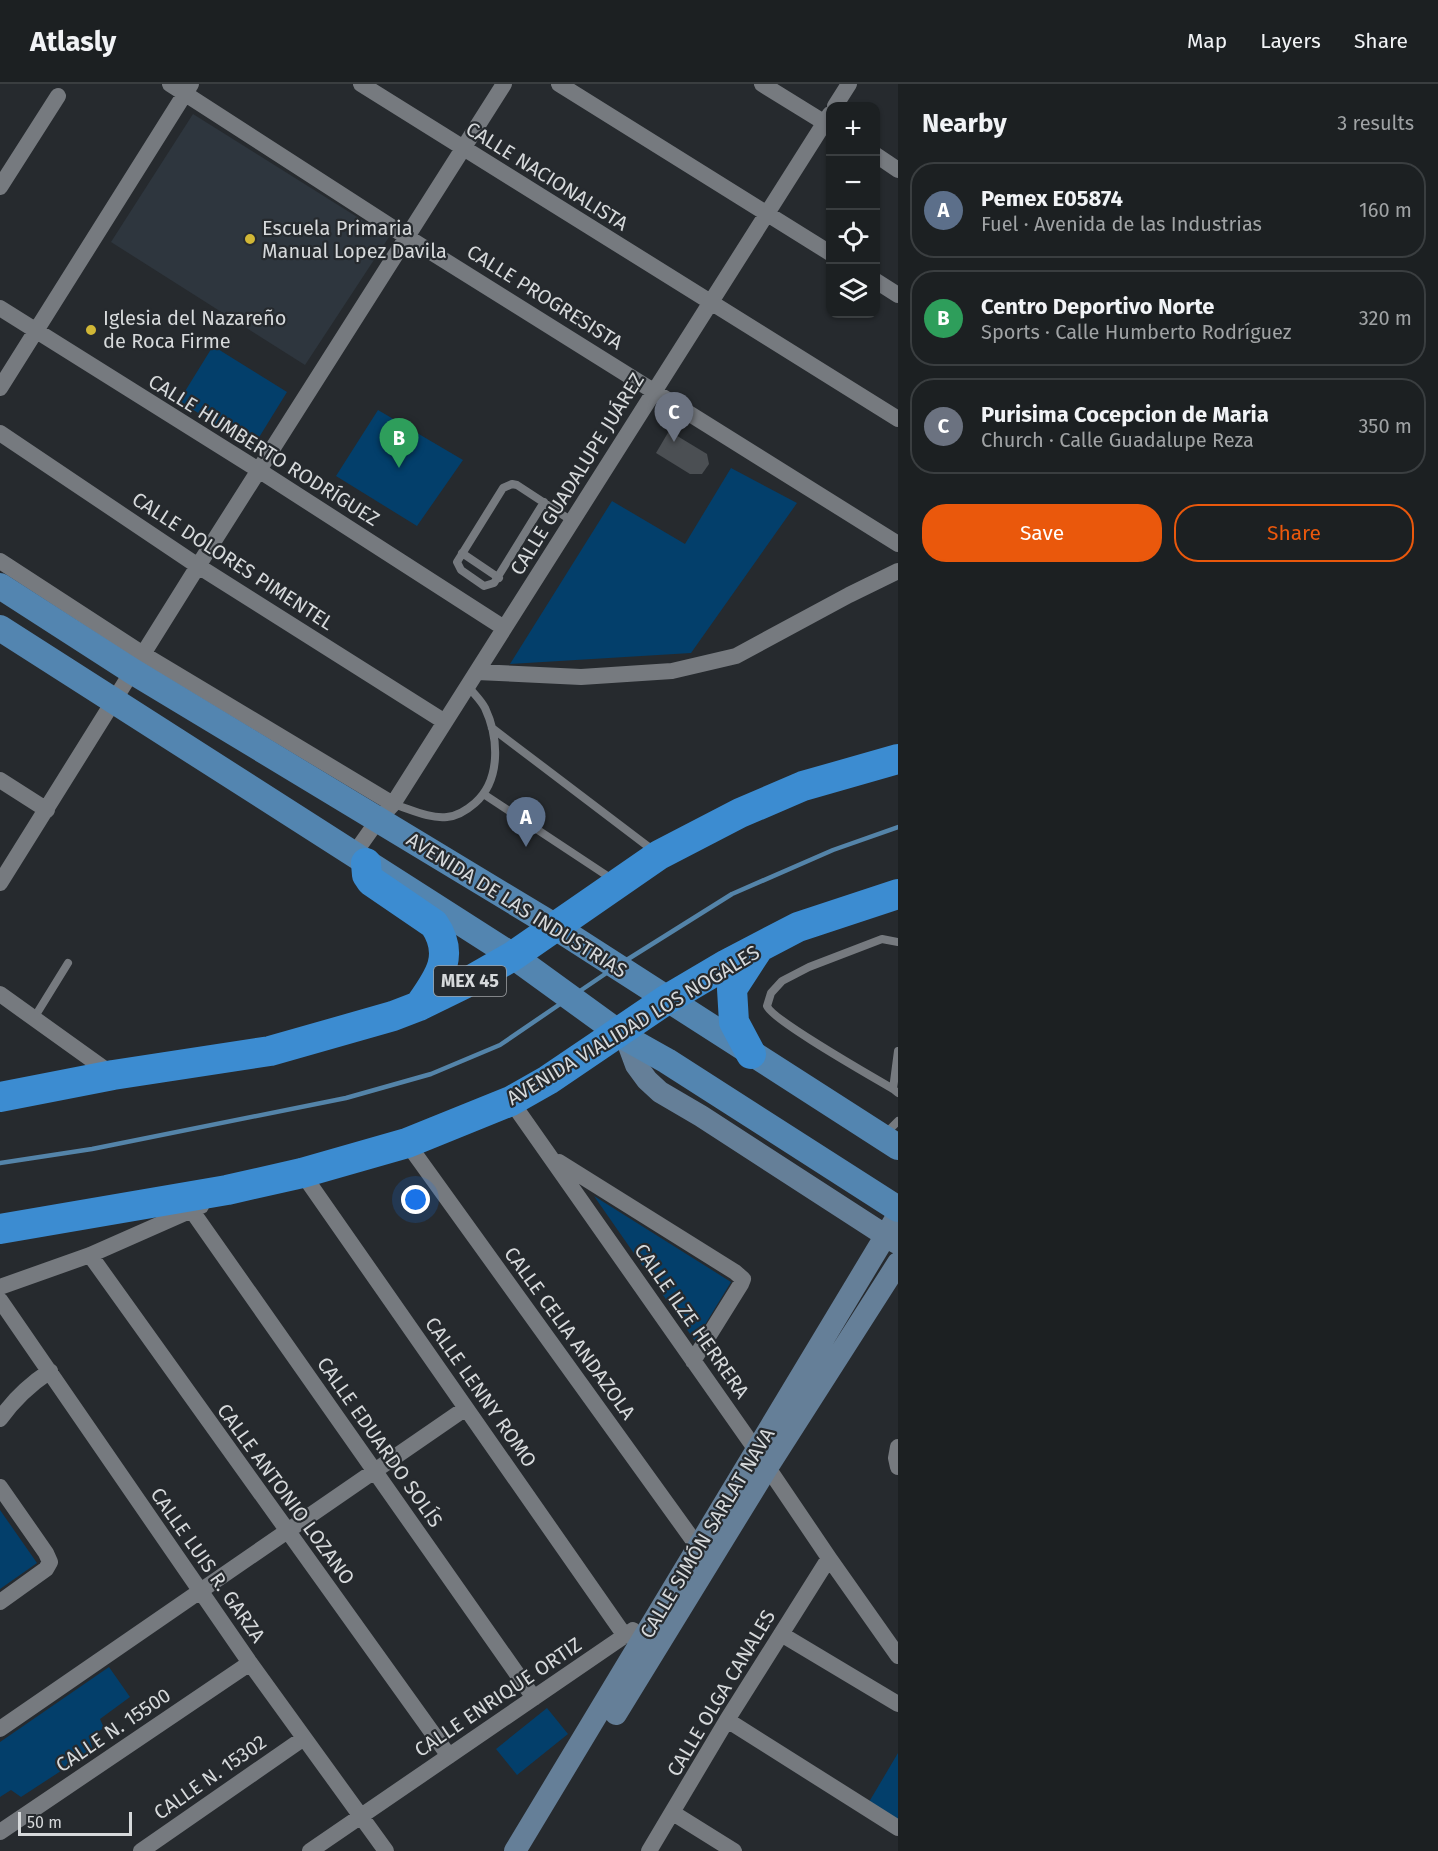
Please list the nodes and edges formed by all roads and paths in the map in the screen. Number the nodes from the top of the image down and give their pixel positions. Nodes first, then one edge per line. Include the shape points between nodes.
1 (170, 84) edge
2 (361, 84) edge
3 (504, 84) edge
4 (559, 84) edge
5 (762, 84) edge
6 (849, 84) edge
7 (188, 89) edge
8 (58, 96) dead end
9 (838, 102) edge
10 (826, 119) edge
11 (826, 126) edge
12 (464, 148) junction
13 (877, 156) edge
14 (898, 170) edge
15 (0, 187) edge
16 (767, 214) junction
17 (407, 237) junction
18 (826, 250) edge
19 (880, 284) edge
20 (898, 296) edge
21 (711, 303) junction
22 (0, 308) edge
23 (36, 331) junction
24 (0, 388) edge
25 (655, 390) junction
26 (898, 419) edge
27 (0, 433) edge
28 (260, 471) junction
29 (544, 502) junction
30 (573, 521) junction
31 (898, 544) edge
32 (462, 554) junction
33 (0, 561) edge
34 (198, 566) junction
35 (898, 571) edge
36 (499, 578) junction
37 (0, 586) edge
38 (0, 628) edge
39 (504, 628) junction
40 (138, 662) junction
41 (472, 679) junction
42 (114, 701) junction
43 (445, 722) junction
44 (492, 728) junction
45 (898, 759) edge
46 (0, 780) edge
47 (485, 795) junction
48 (47, 810) junction
49 (386, 812) junction
50 (658, 855) junction
51 (360, 859) junction
52 (0, 883) edge
53 (617, 883) junction
54 (894, 898) edge
55 (554, 926) junction
56 (898, 942) edge
57 (760, 946) junction
58 (513, 956) junction
59 (68, 963) dead end
60 (0, 994) edge
61 (666, 1000) junction
62 (420, 1006) junction
63 (34, 1018) junction
64 (623, 1035) junction
65 (898, 1051) edge
66 (751, 1054) junction
67 (113, 1075) junction
68 (896, 1091) edge
69 (0, 1097) edge
70 (511, 1101) junction
71 (893, 1135) edge
72 (408, 1143) junction
73 (553, 1159) junction
74 (302, 1173) junction
75 (227, 1190) junction
76 (898, 1209) edge
77 (192, 1211) junction
78 (898, 1215) edge
79 (0, 1229) edge
80 (892, 1240) edge
81 (90, 1256) junction
82 (898, 1263) edge
83 (0, 1287) edge
84 (0, 1300) edge
85 (693, 1361) junction
86 (50, 1371) junction
87 (466, 1408) junction
88 (0, 1419) edge
89 (762, 1459) junction
90 (375, 1470) junction
91 (0, 1487) edge
92 (287, 1531) junction
93 (698, 1547) junction
94 (829, 1558) junction
95 (200, 1590) junction
96 (0, 1602) edge
97 (659, 1613) junction
98 (782, 1634) junction
99 (625, 1636) junction
100 (898, 1656) edge
101 (250, 1663) junction
102 (534, 1698) junction
103 (898, 1704) edge
104 (727, 1720) junction
105 (0, 1729) edge
106 (304, 1738) junction
107 (448, 1756) junction
108 (673, 1813) junction
109 (360, 1817) junction
110 (898, 1828) edge
111 (0, 1832) edge
112 (141, 1851) edge
113 (310, 1851) edge
114 (386, 1851) edge
115 (515, 1851) edge
116 (531, 1851) edge
117 (649, 1851) edge
118 (734, 1851) edge

1 - 7 street, CALLE PROGRESISTA
2 - 12 street, CALLE NACIONALISTA
3 - 12 street
4 - 16 street
5 - 10 street
6 - 9 street
7 - 17 street, CALLE PROGRESISTA
7 - 23 street
8 - 15 street
11 - 16 street, CALLE GUADALUPE JUÁREZ
12 - 17 street
12 - 21 street, CALLE NACIONALISTA
13 - 14 street
16 - 18 street
16 - 21 street, CALLE GUADALUPE JUÁREZ
17 - 25 street, CALLE PROGRESISTA
17 - 28 street
19 - 20 street
21 - 25 street, CALLE GUADALUPE JUÁREZ
21 - 26 street, CALLE NACIONALISTA
22 - 23 street, CALLE HUMBERTO RODRÍGUEZ
23 - 24 street
23 - 28 street, CALLE HUMBERTO RODRÍGUEZ
25 - 30 street, CALLE GUADALUPE JUÁREZ
25 - 31 street, CALLE PROGRESISTA
27 - 34 street, CALLE DOLORES PIMENTEL
28 - 34 street
28 - 39 street, CALLE HUMBERTO RODRÍGUEZ
29 - 30 lane
29 - 32 lane via 517,484 507,485
29 - 36 lane
30 - 39 street, CALLE GUADALUPE JUÁREZ
32 - 36 lane
32 - 36 lane via 458,566 484,586
33 - 40 street, AVENIDA DE LAS INDUSTRIAS
34 - 40 street
34 - 43 street, CALLE DOLORES PIMENTEL
35 - 41 street via 736,656 672,671
37 - 40 main road, AVENIDA DE LAS INDUSTRIAS
38 - 42 main road
39 - 41 street, CALLE GUADALUPE JUÁREZ
40 - 42 street
40 - 49 main road, AVENIDA DE LAS INDUSTRIAS
41 - 43 street, CALLE GUADALUPE JUÁREZ
41 - 44 lane
42 - 48 street
42 - 51 main road
43 - 49 street, CALLE GUADALUPE JUÁREZ
44 - 47 lane via 494,770
44 - 50 lane
45 - 50 highway, MEX 45 via 803,786
46 - 48 street
47 - 49 lane via 468,810 445,818
47 - 53 lane
48 - 52 street
49 - 51 street, CALLE GUADALUPE JUÁREZ
49 - 55 main road, AVENIDA DE LAS INDUSTRIAS
50 - 53 highway, MEX 45
51 - 58 main road
51 - 62 highway via 371,881 435,924 440,933 444,961 439,978
53 - 55 highway, MEX 45
54 - 57 highway, AVENIDA VIALIDAD LOS NOGALES via 798,927
55 - 58 highway, MEX 45
55 - 61 main road, AVENIDA DE LAS INDUSTRIAS
56 - 68 lane via 882,939 809,967 782,981 771,993 767,1006 786,1024
57 - 61 highway, AVENIDA VIALIDAD LOS NOGALES
57 - 66 highway via 732,989 734,1022
58 - 62 highway, MEX 45
58 - 64 main road
59 - 63 lane
60 - 63 street
61 - 64 highway, AVENIDA VIALIDAD LOS NOGALES
61 - 66 main road, AVENIDA DE LAS INDUSTRIAS
62 - 67 highway, MEX 45 via 270,1051
63 - 67 street
64 - 70 highway, AVENIDA VIALIDAD LOS NOGALES
64 - 76 main road
64 - 80 street via 636,1065 660,1092
65 - 68 lane
66 - 71 main road, AVENIDA DE LAS INDUSTRIAS
67 - 69 highway, MEX 45
70 - 72 highway, AVENIDA VIALIDAD LOS NOGALES
70 - 73 street, CALLE ILZE HERRERA
72 - 74 highway, AVENIDA VIALIDAD LOS NOGALES
72 - 93 street, CALLE CELIA ANDAZOLA
73 - 85 street, CALLE ILZE HERRERA
73 - 85 street via 743,1279
74 - 75 highway, AVENIDA VIALIDAD LOS NOGALES
74 - 87 street, CALLE LENNY ROMO
75 - 77 street, AVENIDA VIALIDAD LOS NOGALES
75 - 79 highway, AVENIDA VIALIDAD LOS NOGALES
77 - 81 street, AVENIDA VIALIDAD LOS NOGALES
77 - 90 street, CALLE EDUARDO SOLÍS
78 - 80 street, CALLE SIMÓN SARLAT NAVA
80 - 89 street, CALLE SIMÓN SARLAT NAVA
81 - 83 street, AVENIDA VIALIDAD LOS NOGALES
81 - 92 street, CALLE ANTONIO LOZANO
82 - 89 street, CALLE SIMÓN SARLAT NAVA
84 - 86 street, CALLE LUIS R. GARZA
85 - 89 street, CALLE ILZE HERRERA
86 - 88 street via 28,1386
86 - 95 street, CALLE LUIS R. GARZA
87 - 90 street
87 - 99 street, CALLE LENNY ROMO
89 - 93 street, CALLE SIMÓN SARLAT NAVA
89 - 94 street, CALLE ILZE HERRERA
89 - 116 street, CALLE SIMÓN SARLAT NAVA
90 - 92 street
90 - 102 street, CALLE EDUARDO SOLÍS
91 - 96 street via 50,1563
92 - 95 street
92 - 107 street, CALLE ANTONIO LOZANO
93 - 97 street, CALLE SIMÓN SARLAT NAVA
94 - 98 street, CALLE OLGA CANALES
94 - 100 street, CALLE ILZE HERRERA
95 - 101 street, CALLE LUIS R. GARZA
95 - 105 street
97 - 99 street, CALLE ENRIQUE ORTIZ
97 - 115 street, CALLE SIMÓN SARLAT NAVA
98 - 103 street
98 - 104 street, CALLE OLGA CANALES
99 - 102 street, CALLE ENRIQUE ORTIZ
101 - 106 street, CALLE LUIS R. GARZA
101 - 111 street, CALLE N. 15500
102 - 107 street, CALLE ENRIQUE ORTIZ
104 - 108 street, CALLE OLGA CANALES
104 - 110 street
106 - 109 street, CALLE LUIS R. GARZA
106 - 112 street, CALLE N. 15302
107 - 109 street, CALLE ENRIQUE ORTIZ
108 - 117 street, CALLE OLGA CANALES
108 - 118 street
109 - 113 street, CALLE ENRIQUE ORTIZ
109 - 114 street, CALLE LUIS R. GARZA

